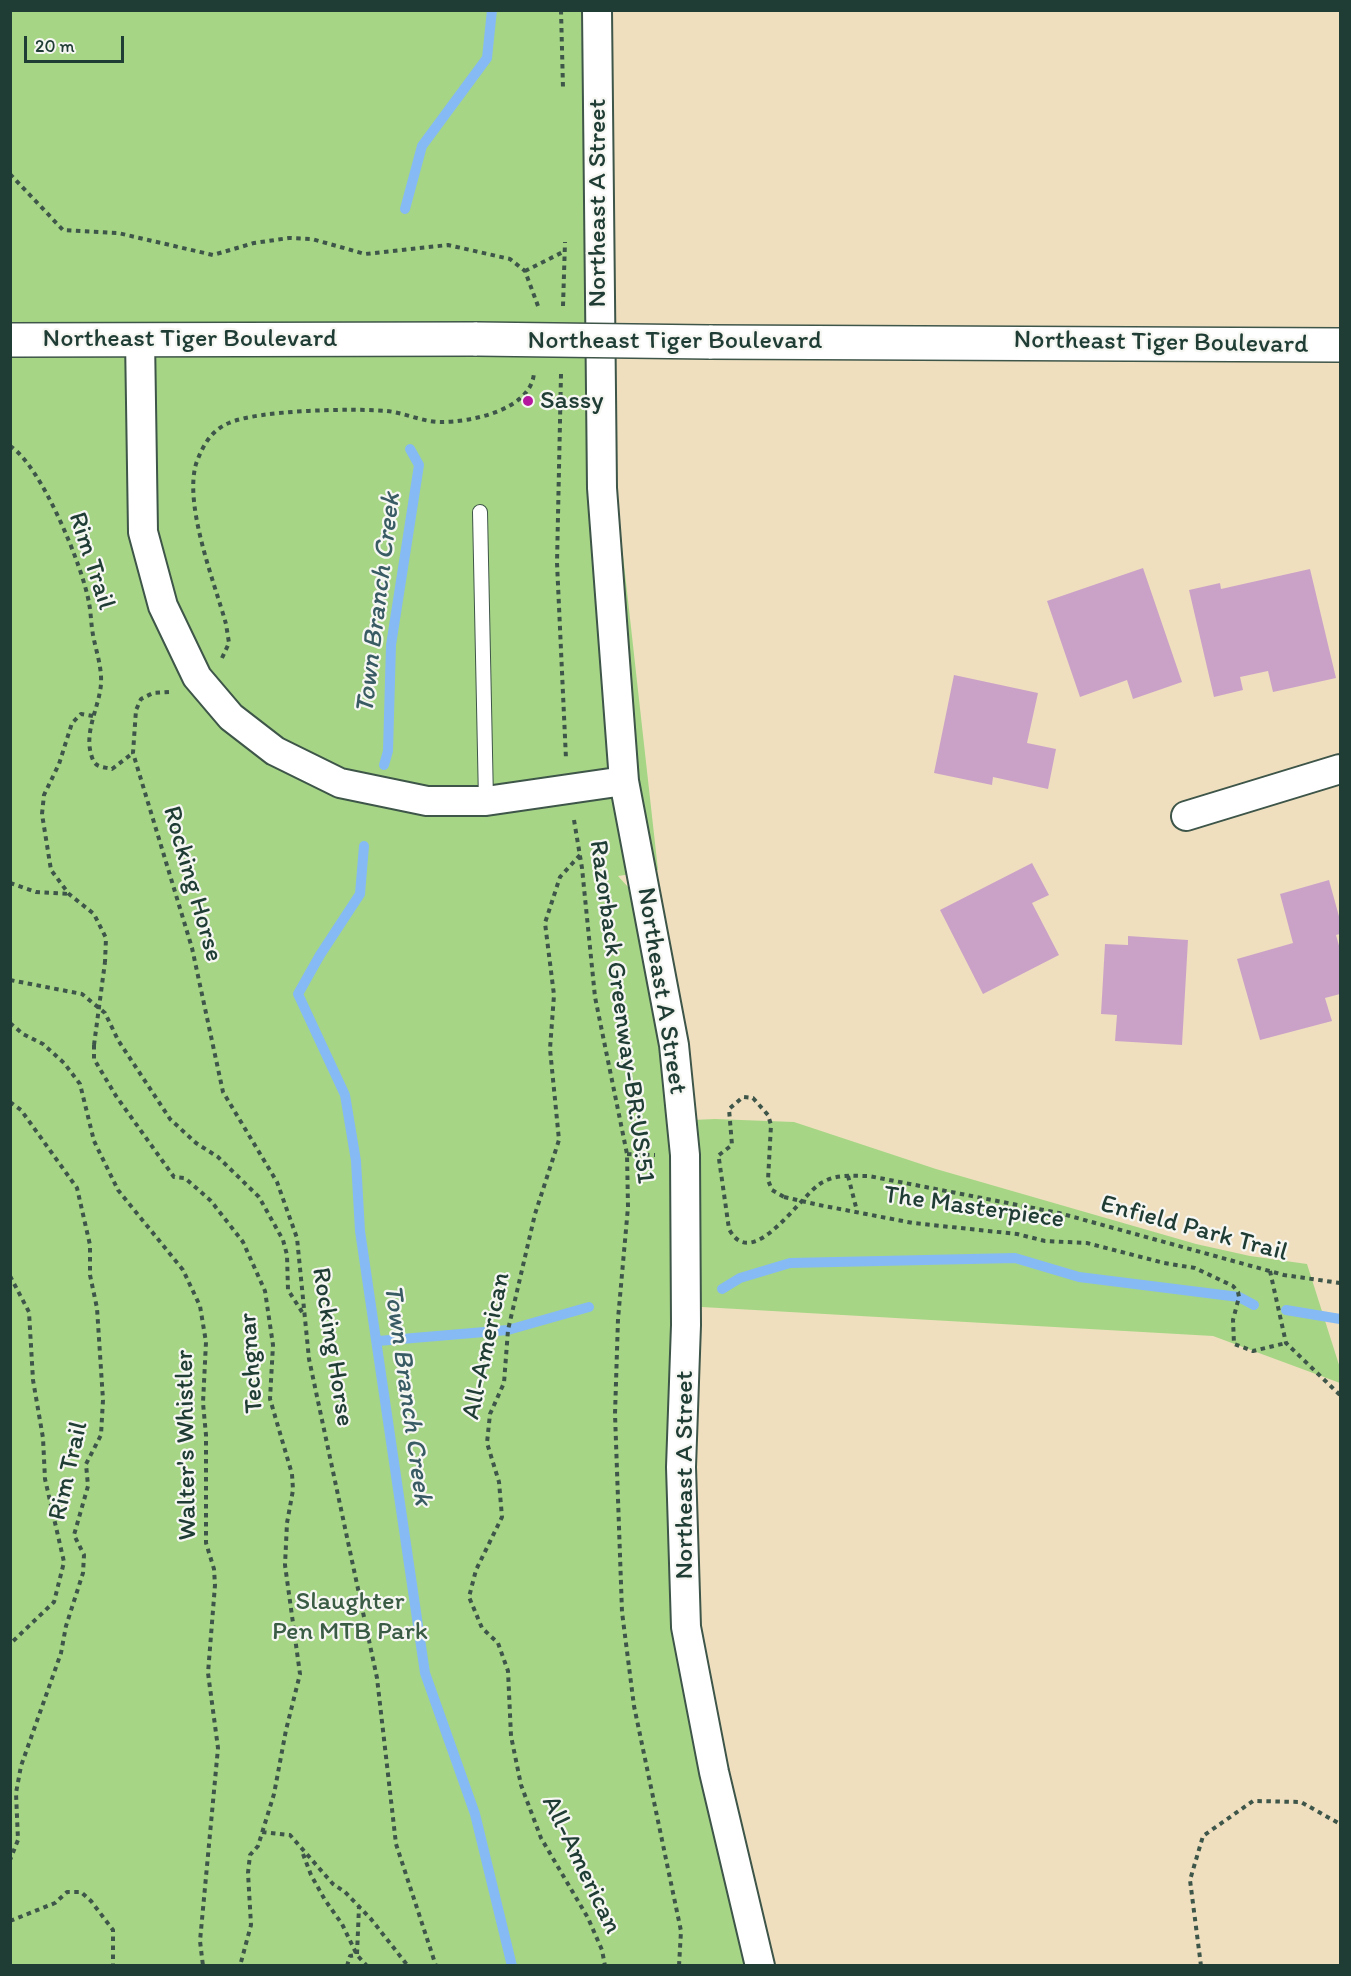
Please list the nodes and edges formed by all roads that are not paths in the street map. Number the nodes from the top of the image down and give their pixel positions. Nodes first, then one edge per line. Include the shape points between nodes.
1 (597, 10) edge
2 (140, 339) junction
3 (10, 340) edge
4 (1341, 345) edge
5 (480, 512) dead end
6 (1341, 769) edge
7 (624, 781) junction
8 (486, 801) junction
9 (1186, 816) dead end
10 (760, 1965) edge

1 - 7 street, Northeast A Street via 602,488
2 - 3 street, Northeast Tiger Boulevard
2 - 4 street, Northeast Tiger Boulevard, bridge
2 - 8 street via 143,532 163,606 197,676 231,717 275,751 340,783 428,801
5 - 8 lane
6 - 9 street
7 - 8 street
7 - 10 street, Northeast A Street via 674,1045 685,1155 686,1325 681,1467 686,1627 714,1773

